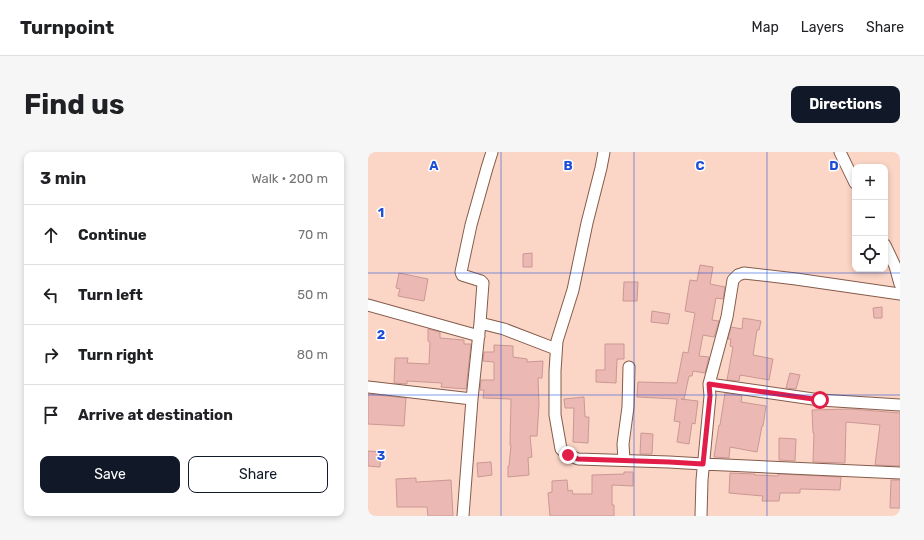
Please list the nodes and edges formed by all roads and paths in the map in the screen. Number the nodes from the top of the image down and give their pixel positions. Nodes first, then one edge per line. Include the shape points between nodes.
1 (492, 152) edge
2 (604, 152) edge
3 (840, 152) edge
4 (852, 177) edge
5 (888, 251) edge
6 (900, 284) edge
7 (900, 294) edge
8 (368, 305) edge
9 (480, 323) junction
10 (479, 336) junction
11 (556, 349) junction
12 (629, 367) dead end
13 (709, 384) junction
14 (368, 387) edge
15 (472, 399) junction
16 (900, 405) edge
17 (624, 460) junction
18 (703, 464) junction
19 (900, 473) edge
20 (464, 516) edge
21 (701, 516) edge

1 - 9 street via 470,225 461,272 462,275 483,283
2 - 11 street via 573,290
3 - 4 street
5 - 6 street
7 - 13 street via 796,279 744,273 738,275 733,280 727,317
8 - 10 street
9 - 10 street
9 - 11 street via 504,329
10 - 15 street
11 - 17 street via 555,415 561,449 578,459
12 - 17 street
13 - 16 street via 820,400
13 - 18 street
14 - 15 street
15 - 20 street
17 - 18 street
18 - 19 street
18 - 21 street

